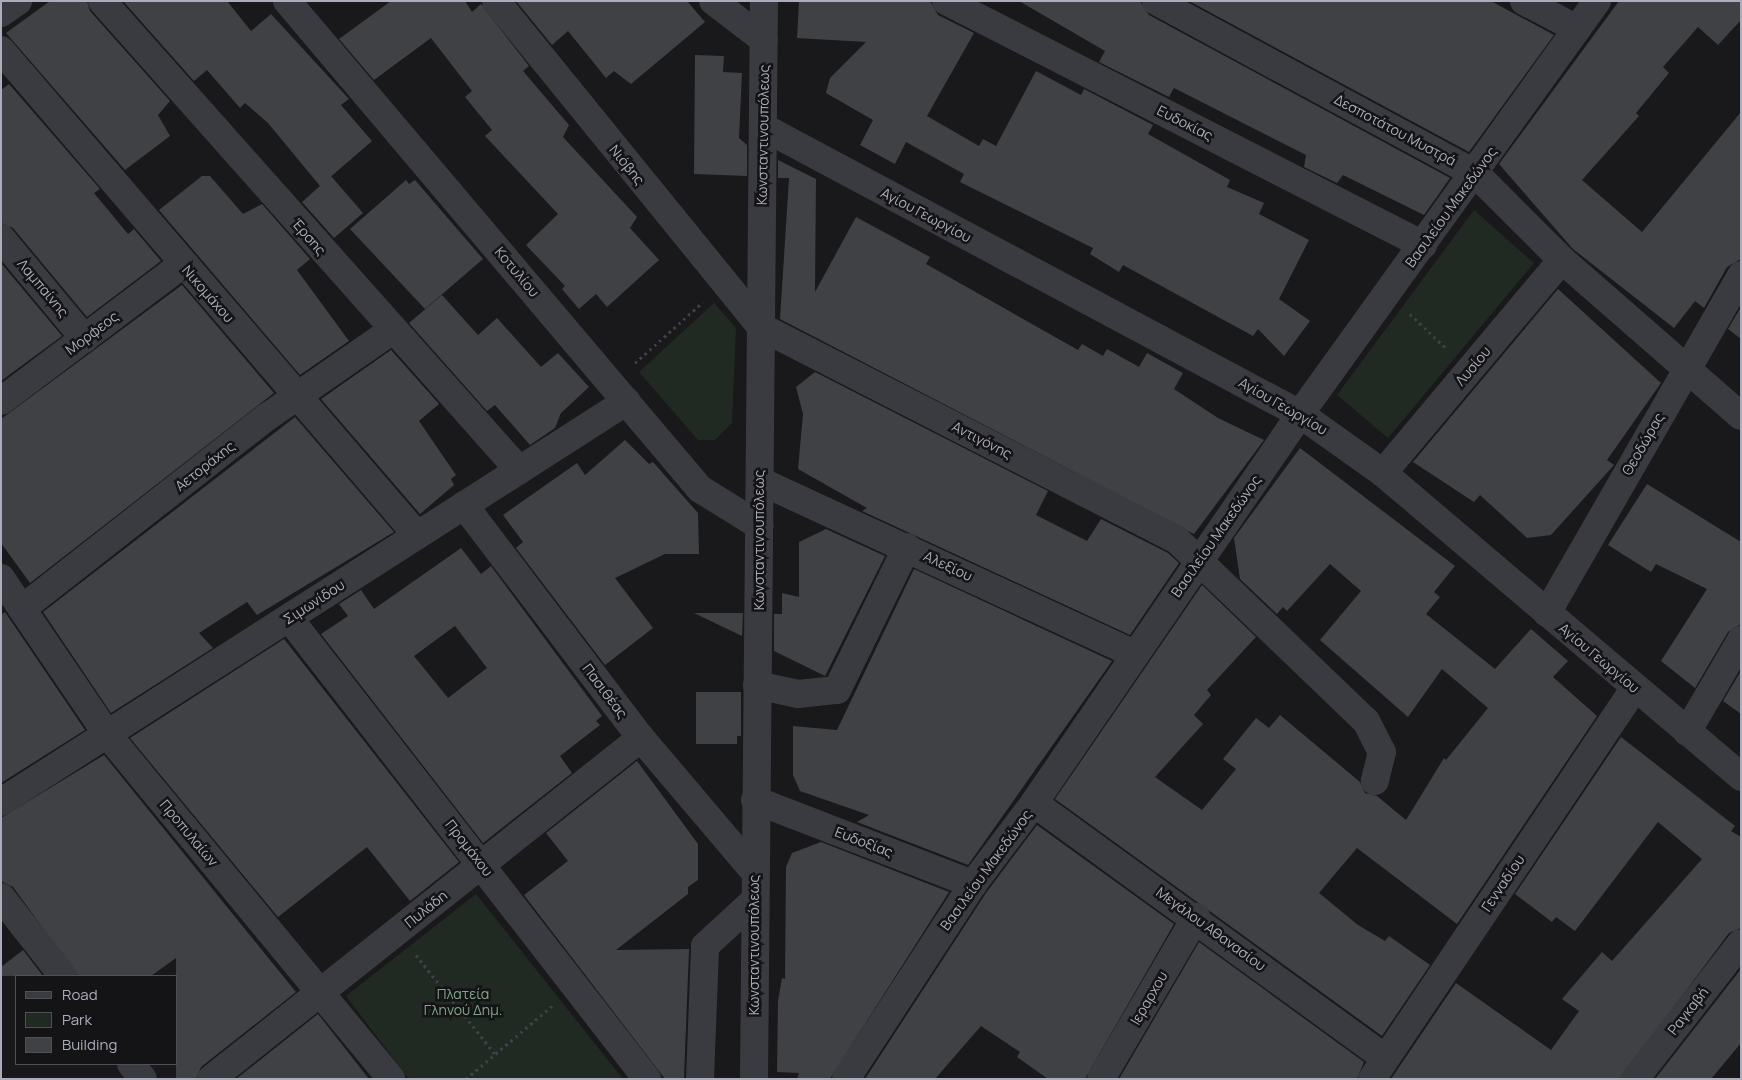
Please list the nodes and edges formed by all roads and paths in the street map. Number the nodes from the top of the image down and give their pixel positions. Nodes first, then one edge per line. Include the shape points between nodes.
1 (18, 1) edge
2 (102, 1) edge
3 (287, 1) edge
4 (496, 1) edge
5 (713, 1) edge
6 (764, 1) edge
7 (946, 1) edge
8 (1156, 1) edge
9 (1524, 1) edge
10 (1597, 1) edge
11 (1, 13) edge
12 (1577, 28) junction
13 (764, 40) junction
14 (1, 50) edge
15 (763, 128) junction
16 (1476, 174) junction
17 (1, 238) edge
18 (1423, 245) junction
19 (1562, 260) junction
20 (183, 264) junction
21 (1741, 275) edge
22 (723, 284) junction
23 (1396, 285) junction
24 (761, 327) junction
25 (392, 331) junction
26 (85, 339) junction
27 (1470, 369) junction
28 (1685, 369) junction
29 (619, 392) junction
30 (298, 398) junction
31 (1, 401) edge
32 (1300, 414) junction
33 (1741, 416) edge
34 (519, 470) junction
35 (1383, 473) junction
36 (760, 481) junction
37 (464, 505) junction
38 (760, 526) junction
39 (418, 535) junction
40 (906, 547) junction
41 (1201, 558) junction
42 (1, 578) edge
43 (23, 608) junction
44 (1547, 613) junction
45 (289, 618) junction
46 (1741, 640) edge
47 (1135, 654) junction
48 (757, 685) junction
49 (1635, 688) junction
50 (1688, 732) junction
51 (107, 734) junction
52 (641, 738) junction
53 (1741, 777) edge
54 (1375, 781) dead end
55 (755, 800) junction
56 (1, 802) edge
57 (1034, 803) junction
58 (482, 864) junction
59 (753, 870) junction
60 (973, 884) junction
61 (1, 897) edge
62 (754, 901) junction
63 (1196, 917) junction
64 (398, 932) junction
65 (1741, 943) edge
66 (62, 975) edge
67 (574, 987) junction
68 (322, 993) junction
69 (495, 1054) junction
70 (132, 1065) edge
71 (1378, 1068) edge
72 (143, 1079) edge
73 (211, 1079) edge
74 (390, 1079) edge
75 (466, 1079) edge
76 (647, 1079) edge
77 (700, 1079) edge
78 (754, 1079) edge
79 (846, 1079) edge
80 (1101, 1079) edge
81 (1634, 1079) edge

1 - 11 street
2 - 25 street, Έρσης
3 - 29 street, Κοτυλίου
4 - 22 street, Νιόβης
5 - 13 street
6 - 13 street, Κωνσταντινουπόλεως
7 - 18 street, Ευδοκίας
8 - 16 street, Δεσποτάτου Μυστρά
9 - 12 street
10 - 12 street, Βασιλείου Μακεδώνος
12 - 16 street, Βασιλείου Μακεδώνος
13 - 15 street, Κωνσταντινουπόλεως
14 - 20 street, Νικομάχου
15 - 24 street, Κωνσταντινουπόλεως
15 - 32 street, Αγίου Γεωργίου
16 - 18 street, Βασιλείου Μακεδώνος
16 - 19 street, Δεσποτάτου Μυστρά
17 - 26 street, Λαμπαίνης
18 - 23 street, Βασιλείου Μακεδώνος
19 - 27 street, Λυσίου
19 - 28 street, Δεσποτάτου Μυστρά
20 - 26 street, Μορφεος
20 - 30 street, Νικομάχου
21 - 28 street, Θεοδώρας
22 - 24 street, Νιόβης
22 - 29 path
23 - 27 path via 1415,321
23 - 32 street, Βασιλείου Μακεδώνος
24 - 36 street, Κωνσταντινουπόλεως
24 - 41 street, Αντιγόνης via 1177,540
25 - 30 street, Αετοράχης
25 - 34 street, Έρσης
26 - 31 street, Μορφεος
27 - 35 street, Λυσίου
28 - 33 street, Δεσποτάτου Μυστρά
28 - 44 street, Θεοδώρας
29 - 34 street, Σιμωνίδου
29 - 38 street, Κοτυλίου via 700,489
30 - 39 street, Νικομάχου
30 - 43 street, Αετοράχης via 267,417
32 - 35 street, Αγίου Γεωργίου
32 - 41 street, Βασιλείου Μακεδώνος
34 - 37 street, Σιμωνίδου
35 - 44 street, Αγίου Γεωργίου
36 - 38 street, Κωνσταντινουπόλεως
36 - 40 street, Αλεξίου
37 - 39 street, Σιμωνίδου
37 - 52 street, Πασιθέας
38 - 48 street, Κωνσταντινουπόλεως
39 - 45 street, Σιμωνίδου
40 - 47 street, Αλεξίου
40 - 48 street via 837,690 798,694
41 - 47 street, Βασιλείου Μακεδώνος
41 - 54 street, Αντιγόνης via 1366,721 1382,752
42 - 43 street, Προπυλαίων
43 - 51 street, Προπυλαίων
44 - 49 street, Αγίου Γεωργίου
45 - 51 street, Σιμωνίδου
45 - 58 street, Προμάχου
46 - 50 street
47 - 57 street, Βασιλείου Μακεδώνος
48 - 55 street, Κωνσταντινουπόλεως
49 - 50 street, Αγίου Γεωργίου
49 - 71 street, Γενναδίου
50 - 53 street, Αγίου Γεωργίου
51 - 56 street, Σιμωνίδου
51 - 68 street, Προπυλαίων
52 - 58 street, Πυλάδη
52 - 59 street, Πασιθέας
55 - 59 street, Κωνσταντινουπόλεως
55 - 60 street, Ευδοξίας
57 - 60 street, Βασιλείου Μακεδώνος
57 - 63 street, Μεγάλου Αθανασίου
58 - 64 street, Πυλάδη
58 - 67 street, Προμάχου
59 - 62 street, Κωνσταντινουπόλεως
60 - 79 street, Βασιλείου Μακεδώνος
61 - 66 street
62 - 77 street via 705,946
62 - 78 street, Κωνσταντινουπόλεως
63 - 71 street, Μεγάλου Αθανασίου
63 - 80 street, Ιεραρχου
64 - 68 street, Πυλάδη
64 - 69 path
65 - 81 street, Ραγκαβή
67 - 69 path
67 - 76 street, Προμάχου
68 - 73 street, Πυλάδη
68 - 74 street, Προπυλαίων
69 - 75 path
70 - 72 street

